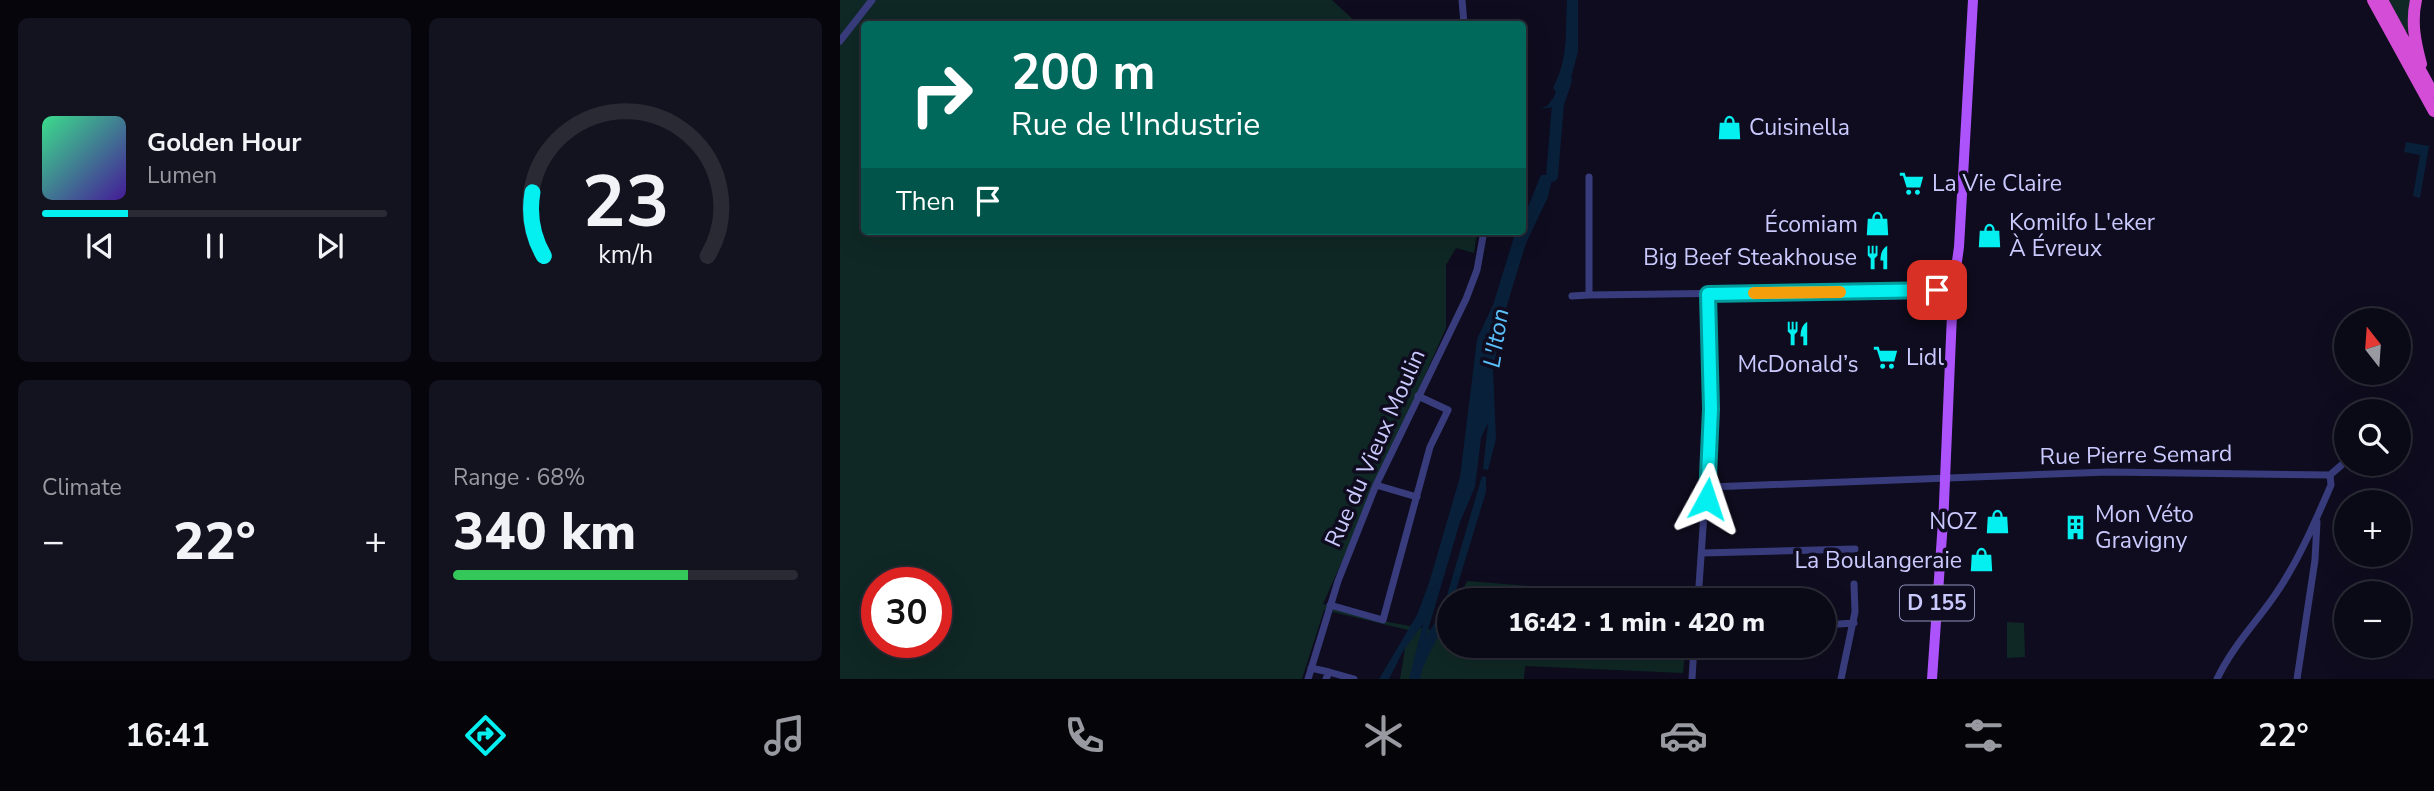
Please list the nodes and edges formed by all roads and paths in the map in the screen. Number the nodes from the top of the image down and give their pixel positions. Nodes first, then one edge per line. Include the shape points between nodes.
1 (872, 0) edge
2 (1462, 0) edge
3 (1973, 0) edge
4 (2373, 0) edge
5 (2382, 0) edge
6 (2416, 0) edge
7 (1464, 21) edge
8 (840, 41) edge
9 (2426, 81) junction
10 (2434, 95) edge
11 (2434, 111) edge
12 (1589, 177) dead end
13 (1484, 235) edge
14 (1957, 290) junction
15 (1708, 294) junction
16 (1589, 295) junction
17 (1572, 296) dead end
18 (1418, 396) junction
19 (2334, 472) edge
20 (2330, 475) junction
21 (1945, 480) junction
22 (1376, 485) junction
23 (1710, 487) junction
24 (1417, 497) junction
25 (2317, 517) junction
26 (1855, 550) dead end
27 (1702, 553) junction
28 (1854, 584) dead end
29 (1699, 588) edge
30 (1330, 605) junction
31 (1854, 623) junction
32 (1836, 624) edge
33 (1693, 658) edge
34 (1311, 668) junction
35 (1327, 676) edge
36 (1308, 679) edge
37 (1354, 679) edge
38 (1692, 679) edge
39 (1841, 679) edge
40 (1932, 679) edge
41 (2217, 679) edge
42 (2297, 679) edge

1 - 8 street
2 - 7 street
3 - 14 main road, D 155
4 - 11 highway
5 - 9 highway
6 - 9 highway via 2415,41
9 - 10 highway
12 - 16 street
13 - 18 street, Rue du Vieux Moulin via 1466,299
14 - 15 street
14 - 21 main road, D 155
15 - 16 street
15 - 23 street
16 - 17 street
18 - 22 street, Rue du Vieux Moulin
18 - 24 street via 1448,410 1430,447
19 - 20 street
20 - 21 street, Rue Pierre Semard via 2108,472
20 - 25 street via 2331,485
21 - 23 street, Rue Pierre Semard
21 - 40 main road, D 155
22 - 24 street
22 - 30 street, Rue du Vieux Moulin
23 - 27 street
24 - 30 street via 1382,620
25 - 41 street via 2275,595 2230,653
25 - 42 street
26 - 27 street
27 - 29 street
28 - 31 street
30 - 34 street, Rue du Vieux Moulin
31 - 32 street
31 - 39 street
33 - 38 street
34 - 35 street
34 - 36 street, Rue du Vieux Moulin
35 - 37 street

